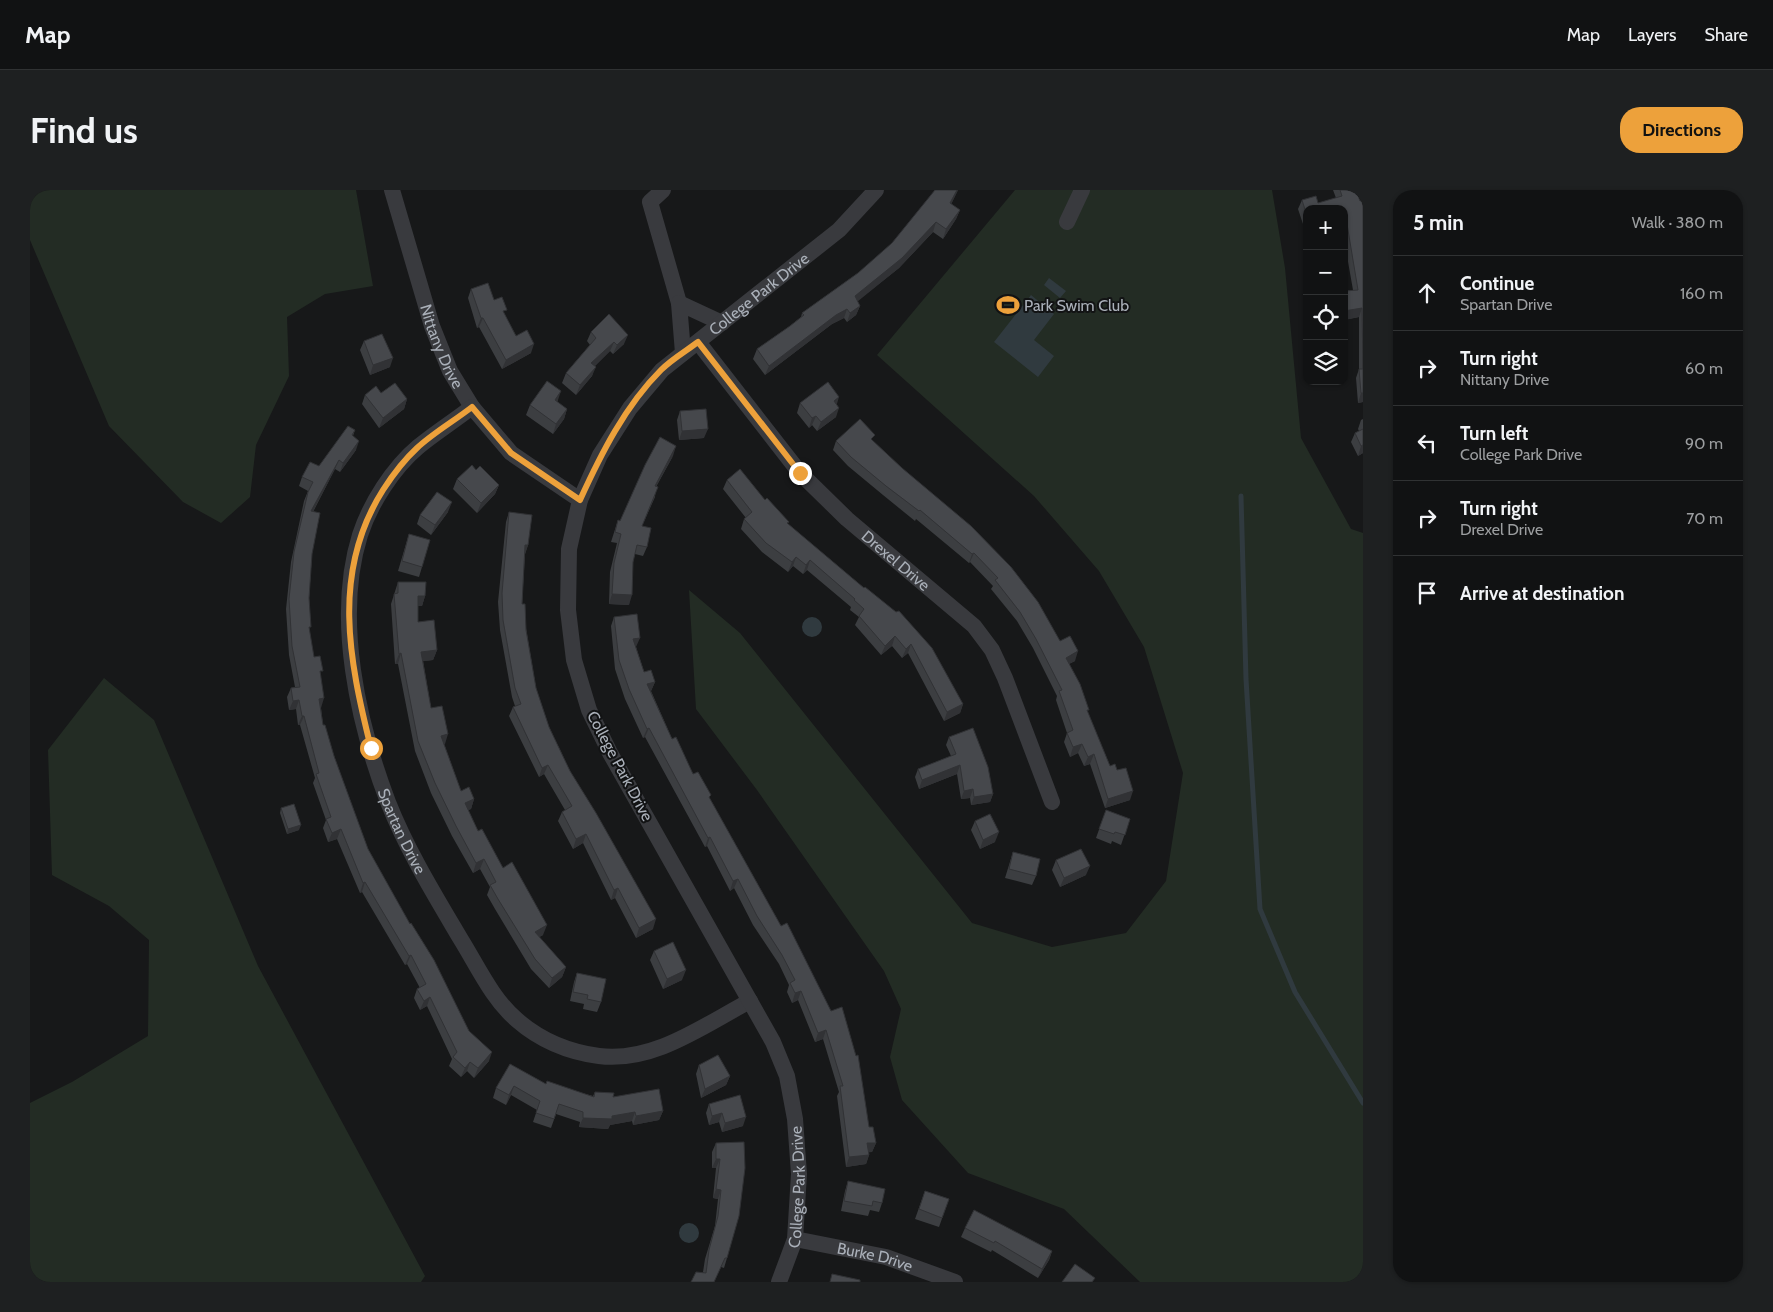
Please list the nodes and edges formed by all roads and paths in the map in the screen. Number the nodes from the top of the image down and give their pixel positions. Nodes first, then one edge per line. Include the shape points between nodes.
1 (392, 190) edge
2 (663, 190) edge
3 (876, 190) edge
4 (1082, 190) edge
5 (1067, 222) dead end
6 (679, 303) junction
7 (722, 323) junction
8 (698, 342) junction
9 (683, 353) junction
10 (472, 407) junction
11 (580, 500) junction
12 (1052, 802) dead end
13 (750, 1000) junction
14 (794, 1239) junction
15 (779, 1282) edge
16 (955, 1282) edge

1 - 10 street, Nittany Drive via 436,335 450,371
2 - 6 street via 650,202
3 - 7 street, College Park Drive via 839,230
4 - 5 street
6 - 7 street
6 - 9 street
7 - 8 street, College Park Drive
8 - 9 street, College Park Drive
8 - 12 street, Drexel Drive via 800,473 846,519 974,626 992,650 1005,678
9 - 11 street, College Park Drive via 662,370 630,408 600,456
10 - 11 street, Nittany Drive via 511,453
10 - 13 street, Spartan Drive via 416,449 391,478 360,534 353,567 350,646 359,699 388,802 407,843 440,905 494,993 516,1019 540,1038 571,1050 600,1056 628,1056 662,1048
11 - 13 street, College Park Drive via 569,549 568,610 574,660 589,710 610,753
13 - 14 street, College Park Drive via 788,1076 799,1174
14 - 15 street, College Park Drive
14 - 16 street, Burke Drive via 886,1257

